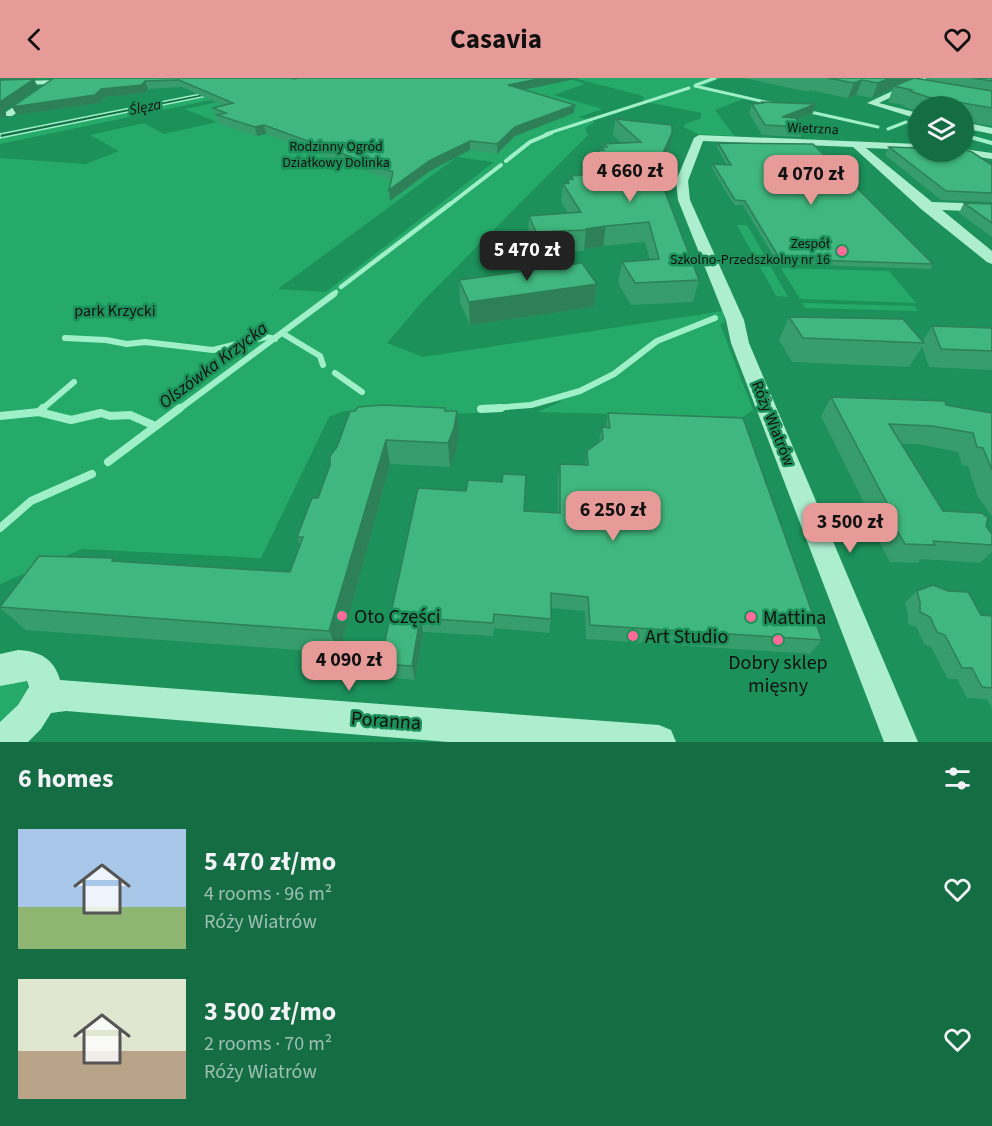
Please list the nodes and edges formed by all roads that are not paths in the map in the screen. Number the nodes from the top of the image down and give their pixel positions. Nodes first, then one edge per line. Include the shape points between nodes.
1 (927, 78) edge
2 (57, 80) edge
3 (86, 80) edge
4 (896, 80) dead end
5 (0, 84) edge
6 (914, 87) junction
7 (862, 95) edge
8 (34, 96) junction
9 (12, 97) edge
10 (881, 99) junction
11 (908, 113) edge
12 (9, 114) dead end
13 (974, 127) edge
14 (992, 131) edge
15 (699, 138) joint
16 (856, 145) junction
17 (908, 147) edge
18 (974, 154) edge
19 (992, 156) edge
20 (926, 206) junction
21 (992, 208) edge
22 (992, 259) edge
23 (0, 670) edge
24 (41, 699) junction
25 (0, 741) edge
26 (659, 742) edge
27 (901, 742) edge

1 - 6 street
2 - 3 street
2 - 5 street
2 - 8 street
4 - 6 street
6 - 10 street
7 - 10 street
8 - 9 street
8 - 12 street
10 - 11 street via 871,103
13 - 14 street
15 - 16 street, Wietrzna
15 - 27 street, Róży Wiatrów via 682,181 682,194
16 - 17 street
16 - 20 street, Wietrzna
18 - 19 street
20 - 21 street
20 - 22 street, Wietrzna
23 - 24 street via 25,665 38,670 44,681
24 - 25 street via 23,724
24 - 26 street, Poranna via 66,695

